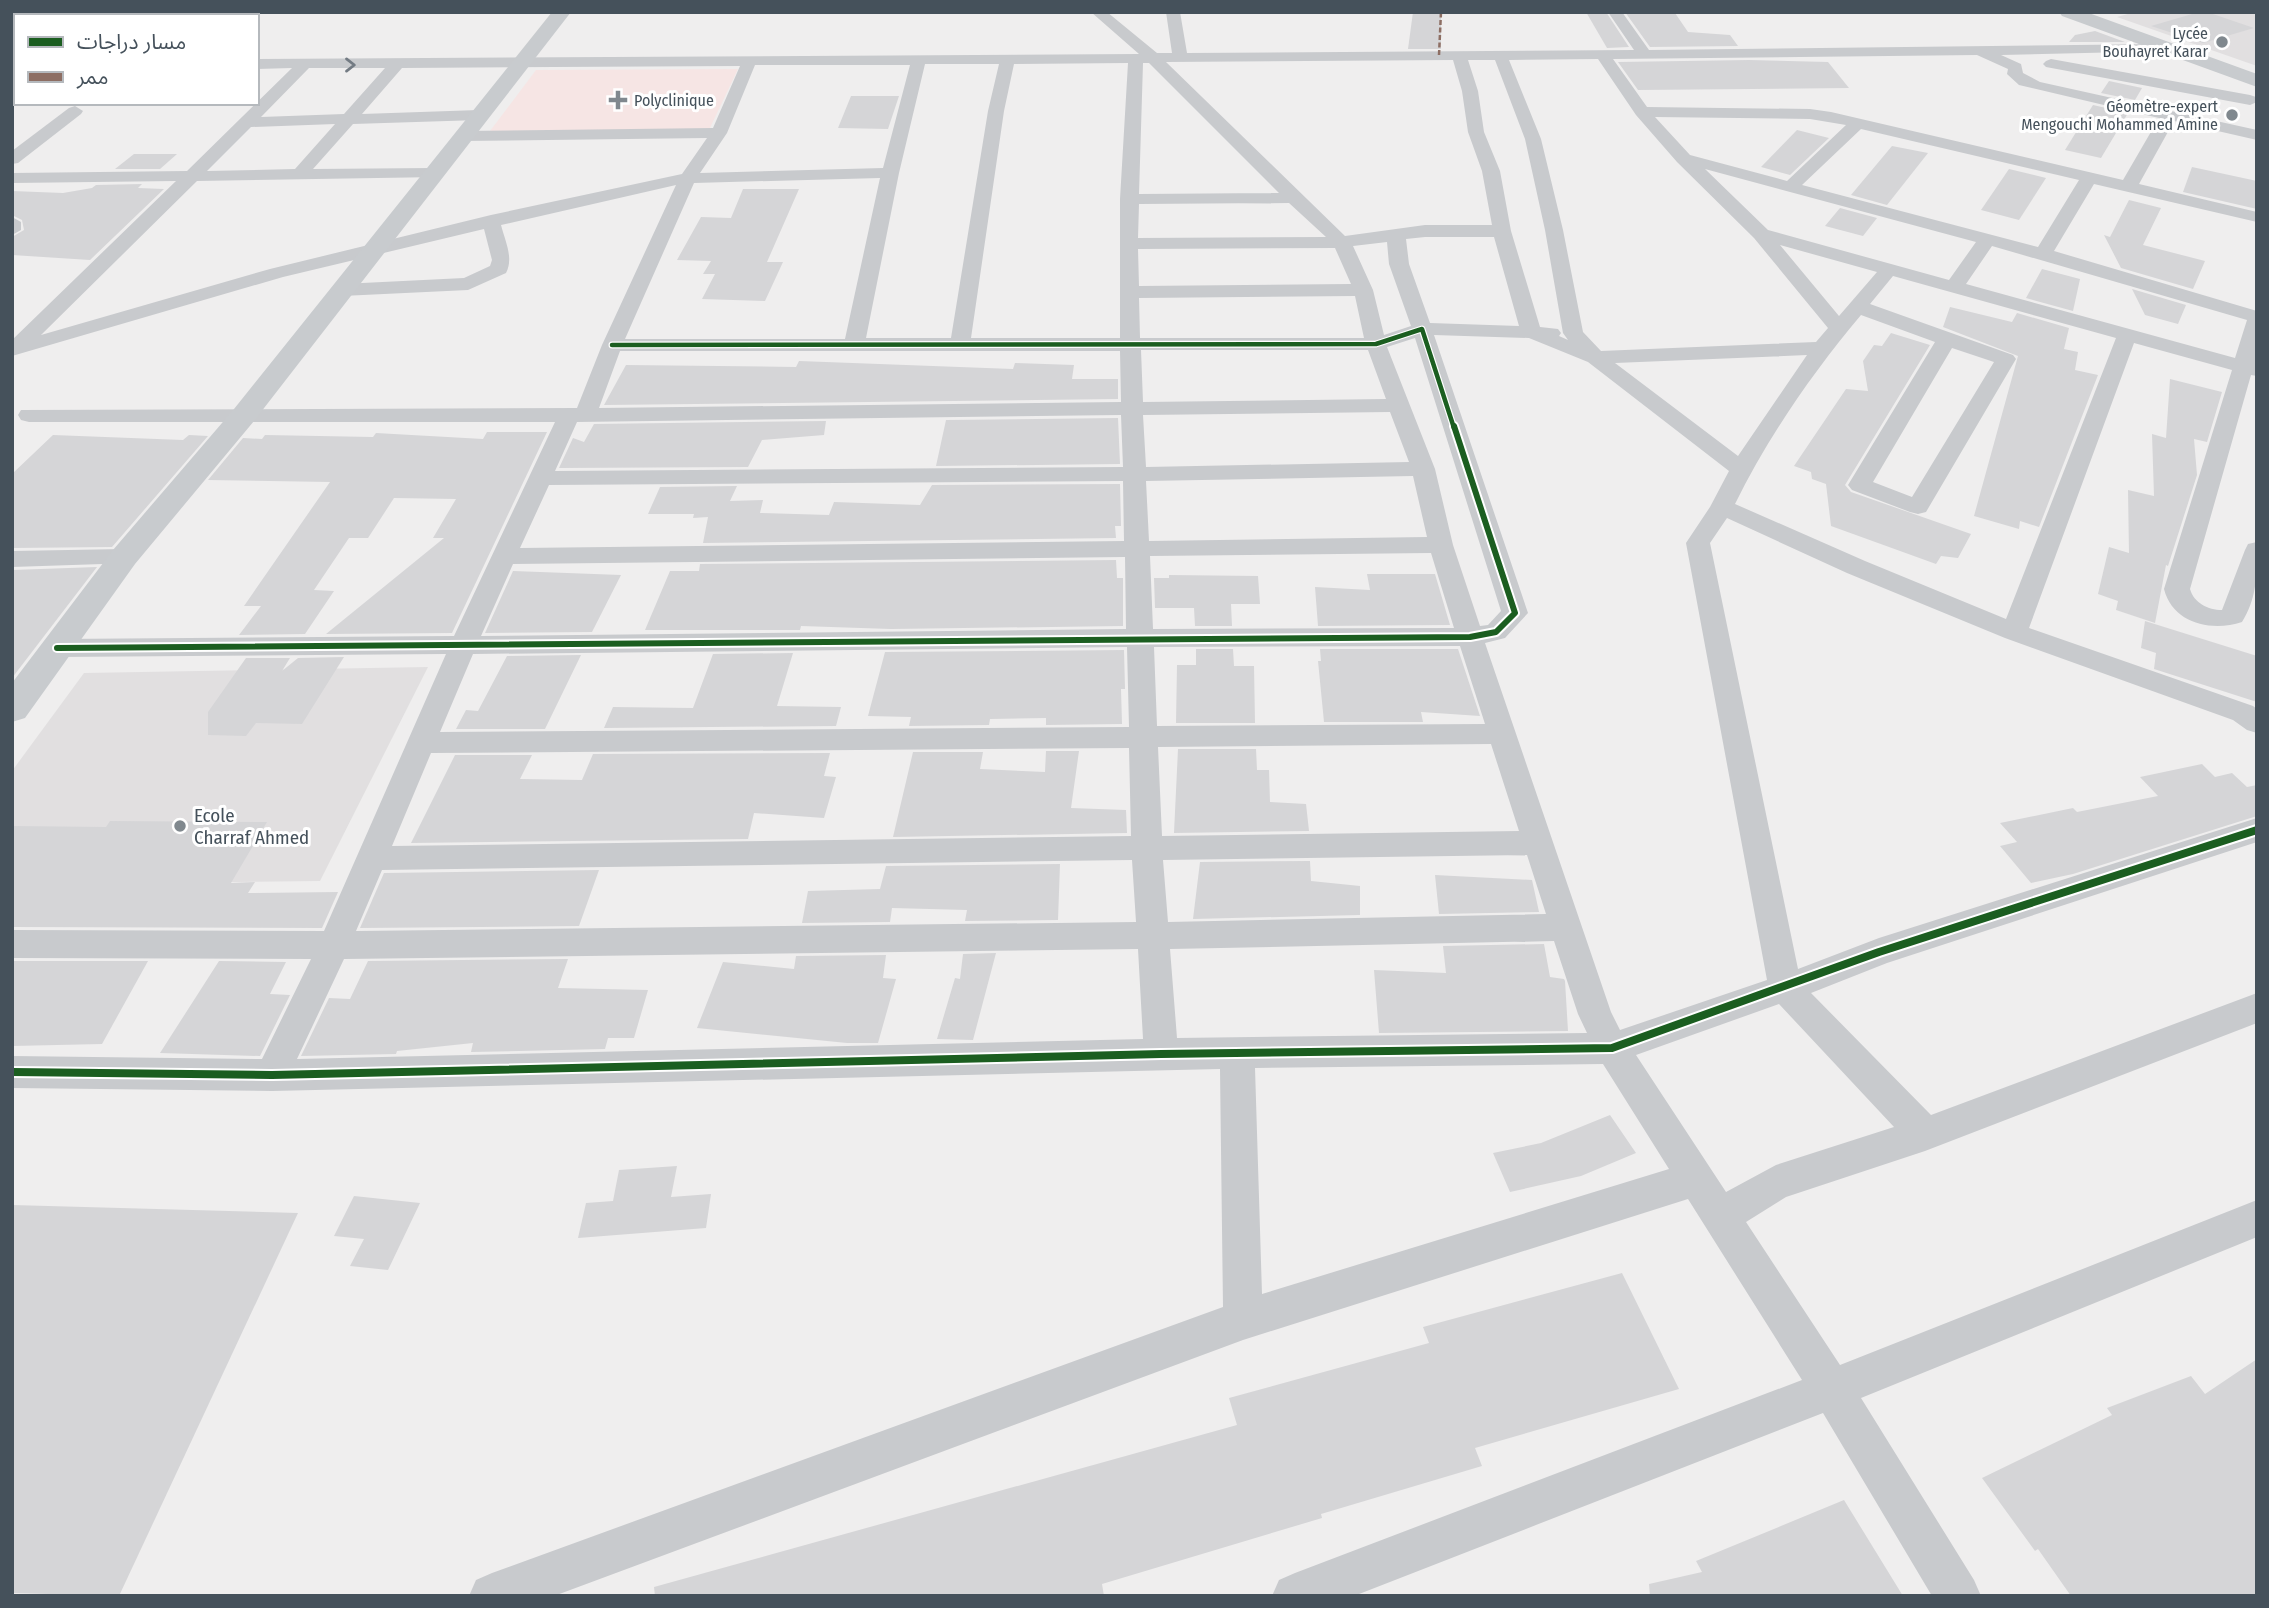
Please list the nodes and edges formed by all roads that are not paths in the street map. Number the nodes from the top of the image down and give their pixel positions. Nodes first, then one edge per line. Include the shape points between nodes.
1 (562, 12) edge
2 (1098, 12) edge
3 (1173, 12) edge
4 (1615, 12) edge
5 (2068, 12) edge
6 (2164, 48) junction
7 (1979, 51) junction
8 (1644, 54) junction
9 (1459, 55) junction
10 (1500, 55) junction
11 (1602, 55) junction
12 (1144, 58) junction
13 (1180, 58) junction
14 (919, 60) junction
15 (1007, 60) junction
16 (749, 61) junction
17 (520, 62) junction
18 (259, 64) edge
19 (397, 64) junction
20 (304, 65) junction
21 (2016, 66) junction
22 (2257, 81) edge
23 (2250, 100) dead end
24 (75, 111) dead end
25 (1642, 113) junction
26 (479, 115) junction
27 (2168, 117) junction
28 (351, 119) junction
29 (247, 122) junction
30 (1859, 122) junction
31 (719, 133) junction
32 (2257, 135) edge
33 (462, 136) junction
34 (1683, 158) junction
35 (12, 159) edge
36 (433, 173) junction
37 (890, 173) junction
38 (299, 175) junction
39 (193, 176) junction
40 (2090, 177) junction
41 (12, 178) edge
42 (688, 178) junction
43 (2129, 186) junction
44 (1790, 187) junction
45 (1293, 198) junction
46 (1129, 199) junction
47 (2257, 217) edge
48 (491, 220) junction
49 (12, 222) edge
50 (12, 230) edge
51 (1502, 231) junction
52 (1761, 234) junction
53 (1396, 235) junction
54 (1987, 239) junction
55 (1342, 242) junction
56 (1129, 244) junction
57 (374, 249) junction
58 (2043, 254) junction
59 (1890, 268) junction
60 (1954, 287) junction
61 (342, 290) junction
62 (1363, 290) junction
63 (1130, 292) junction
64 (2257, 318) edge
65 (1838, 327) junction
66 (1422, 329) junction
67 (1531, 332) junction
68 (1573, 333) junction
69 (2127, 335) junction
70 (1947, 339) junction
71 (1130, 344) junction
72 (1376, 344) junction
73 (612, 345) junction
74 (854, 345) junction
75 (960, 345) junction
76 (13, 350) edge
77 (1595, 358) junction
78 (2250, 368) edge
79 (2233, 397) junction
80 (1401, 405) junction
81 (1134, 408) junction
82 (2257, 411) edge
83 (29, 415) dead end
84 (244, 415) junction
85 (577, 415) junction
86 (1423, 469) junction
87 (1741, 469) junction
88 (1136, 474) junction
89 (540, 478) junction
90 (1722, 508) junction
91 (1441, 545) junction
92 (1138, 548) junction
93 (2257, 550) edge
94 (505, 556) junction
95 (124, 557) junction
96 (12, 559) edge
97 (2014, 632) junction
98 (1140, 637) junction
99 (1470, 637) junction
100 (463, 646) junction
101 (57, 648) junction
102 (12, 709) edge
103 (2252, 716) edge
104 (1504, 734) junction
105 (1143, 736) junction
106 (421, 743) junction
107 (2257, 830) edge
108 (1540, 843) junction
109 (1147, 849) junction
110 (373, 858) junction
111 (1567, 926) junction
112 (1154, 936) junction
113 (12, 944) edge
114 (333, 947) junction
115 (1785, 988) junction
116 (2257, 1008) edge
117 (1612, 1048) junction
118 (1161, 1054) junction
119 (1237, 1054) junction
120 (12, 1072) edge
121 (272, 1075) junction
122 (1925, 1134) junction
123 (1698, 1178) junction
124 (1722, 1216) junction
125 (2257, 1218) edge
126 (1243, 1320) junction
127 (1832, 1390) junction
128 (492, 1596) edge
129 (1295, 1596) edge
130 (1958, 1596) edge

1 - 17 street
2 - 12 street
3 - 13 street
4 - 8 street
5 - 6 street
6 - 7 street
6 - 22 street
7 - 8 street
7 - 21 street
8 - 11 street
9 - 10 street
9 - 13 street
9 - 51 street
10 - 11 street
10 - 68 street via 1533,139
11 - 25 street
12 - 13 street
12 - 15 street
12 - 45 street
12 - 46 street via 1133,73
14 - 15 street
14 - 16 street
14 - 37 street
15 - 75 street
16 - 17 street
16 - 31 street
17 - 19 street
17 - 26 street
18 - 20 street
20 -> 19 street
19 - 28 street
20 - 29 street
21 - 23 street via 2065,65
21 - 27 street via 2015,74 2024,82
24 - 35 street
25 - 30 street via 1810,114
25 - 34 street
26 - 28 street
26 - 33 street
27 - 32 street
27 - 43 street
28 - 29 street
28 - 38 street
29 - 39 street
30 - 40 street
30 - 44 street
31 - 33 street
31 - 42 street
33 - 36 street
34 - 44 street
34 - 52 street
36 - 38 street
36 - 57 street
37 - 42 street
37 - 74 street
38 - 39 street
39 - 41 street
39 - 76 street
40 - 43 street
40 - 58 street
42 - 48 street
42 - 73 street
43 - 47 street
44 - 54 street
45 - 46 street
45 - 55 street
46 - 56 street
48 - 57 street
48 - 61 street via 501,260 499,269 487,277 468,284
49 - 50 street
51 - 53 street
51 - 67 street
52 - 59 street
52 - 65 street
53 - 55 street
53 - 66 street via 1399,264
54 - 58 street
54 - 60 street
55 - 56 street
55 - 62 street
56 - 63 street
57 - 61 street
57 - 76 street via 205,292
58 - 64 street
59 - 60 street
59 - 65 street
60 - 69 street
61 - 84 street
62 - 63 street
62 - 72 street
63 - 71 street
64 - 78 street
65 - 70 street
65 - 77 street
65 - 87 street
66 - 67 street
66 - 72 street
66 - 99 street via 1515,612 1496,632
67 - 68 street
67 - 77 street
68 - 77 street
69 - 78 street
69 - 97 street
70 - 70 street via 1860,485 1918,507 2006,359
71 - 72 street
71 - 75 street
71 - 81 street
72 - 80 street
73 - 74 street
73 - 85 street
74 - 75 street
77 - 87 street
78 - 79 street
79 - 82 street
79 - 93 street via 2177,597 2207,617 2228,619
80 - 81 street
80 - 86 street
81 - 85 street
81 - 88 street
83 - 84 street
84 - 85 street
84 - 95 street
85 - 89 street
86 - 88 street
86 - 91 street
87 - 90 street
88 - 89 street
88 - 92 street
89 - 94 street
90 - 97 street
90 - 115 street via 1698,543
91 - 92 street
91 - 99 street
92 - 94 street
92 - 98 street
94 - 100 street
95 - 96 street
95 - 101 street
97 - 103 street
98 - 99 street
98 - 100 street
98 - 105 street
99 - 104 street
100 - 101 street
100 - 106 street
101 - 102 street
104 - 105 street
104 - 108 street
105 - 106 street
105 - 109 street
106 - 110 street
107 - 115 street via 1879,952
108 - 109 street
108 - 111 street
109 - 110 street
109 - 112 street
110 - 114 street
111 - 112 street
111 - 117 street via 1595,1014
112 - 114 street
112 - 118 street
113 - 114 street
114 - 121 street
115 - 117 street
115 - 122 street
116 - 122 street
117 - 119 street
117 - 123 street
118 - 119 street
118 - 121 street
119 - 126 street
120 - 121 street
122 - 124 street via 1776,1183
123 - 124 street
123 - 126 street
124 - 127 street
125 - 127 street
126 - 128 street
127 - 129 street
127 - 130 street

